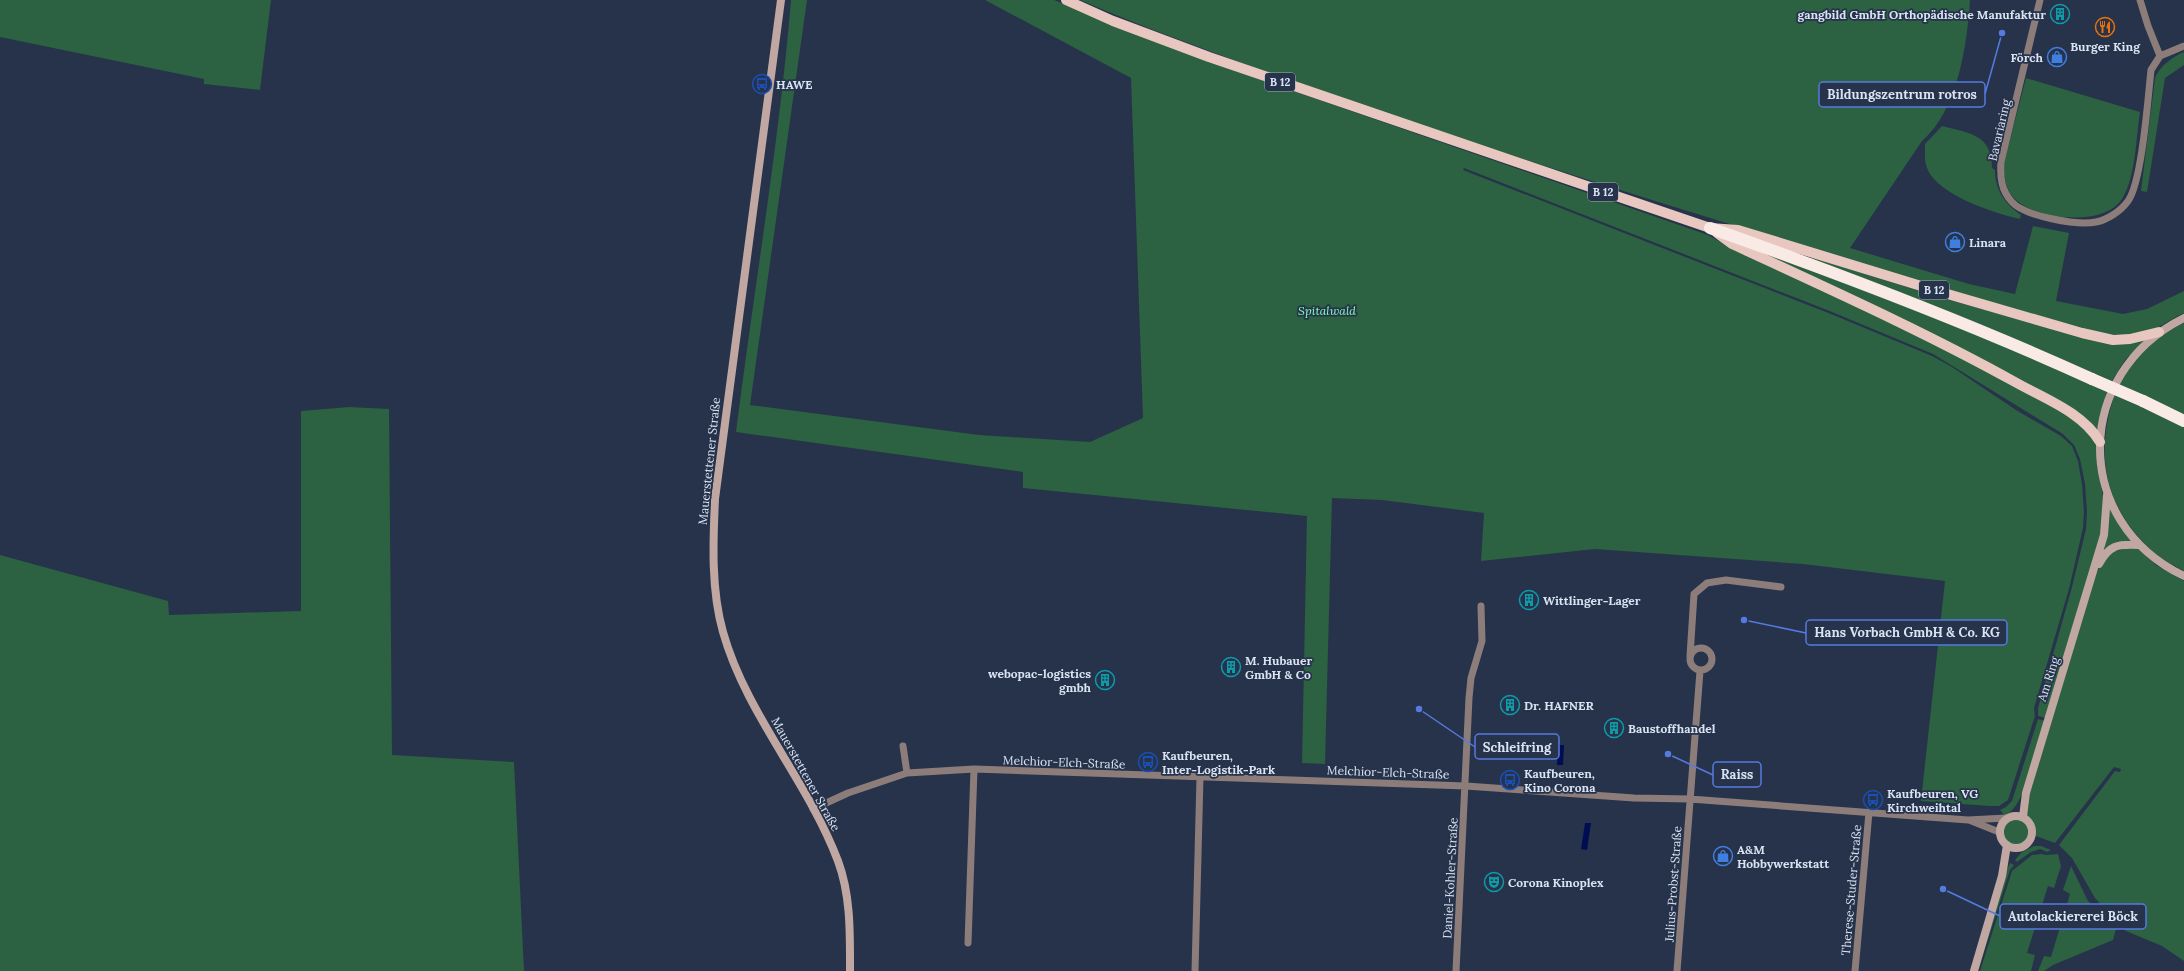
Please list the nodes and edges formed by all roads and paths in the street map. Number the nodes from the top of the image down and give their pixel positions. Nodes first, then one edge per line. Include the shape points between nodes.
1 (780, 0) edge
2 (1066, 0) edge
3 (2040, 0) edge
4 (2140, 0) edge
5 (2184, 46) edge
6 (2160, 56) junction
7 (1710, 228) junction
8 (2184, 318) edge
9 (2159, 332) junction
10 (2184, 421) edge
11 (2100, 442) junction
12 (2107, 495) junction
13 (2138, 545) junction
14 (2094, 573) junction
15 (2184, 576) edge
16 (1781, 587) dead end
17 (1481, 606) dead end
18 (1690, 656) junction
19 (1700, 671) junction
20 (903, 746) dead end
21 (974, 769) junction
22 (907, 773) junction
23 (1200, 777) junction
24 (1466, 786) junction
25 (2026, 793) junction
26 (1690, 799) junction
27 (813, 809) junction
28 (1869, 812) junction
29 (2010, 817) junction
30 (2023, 817) junction
31 (1968, 820) junction
32 (2000, 832) junction
33 (2011, 846) junction
34 (968, 943) dead end
35 (850, 971) edge
36 (1194, 971) edge
37 (1456, 971) edge
38 (1677, 971) edge
39 (1855, 971) edge
40 (1974, 971) edge

1 - 27 main road, Mauerstettener Straße via 723,434 713,534 717,595 723,631 736,666
2 - 7 main road, B 12 via 1113,21 1209,57
3 - 6 street, Bavariaring via 2001,162 2000,176 2003,188 2012,202 2024,211 2052,219 2095,222 2111,216 2128,201 2134,190 2138,172 2152,70
4 - 6 street
5 - 6 street
7 - 9 main road, B 12 via 1738,230 1944,294 2082,333 2113,340
7 - 10 highway, B 12, bridge via 1991,333
7 - 11 main road via 1732,244 1868,306 1998,372 2083,421
8 - 9 main road
9 - 11 main road via 2128,361 2120,374 2103,417
11 - 12 main road via 2102,478
12 - 13 main road via 2121,522
12 - 14 main road, Am Ring via 2104,535
13 - 14 main road, Am Ring via 2123,545 2109,550
13 - 15 main road via 2158,561
14 - 25 main road, Am Ring
16 - 18 street via 1726,580 1707,583 1694,594
17 - 24 street, Daniel-Kohler-Straße via 1482,641 1471,678
18 - 19 street via 1692,667
18 - 19 street via 1694,650 1701,648 1710,653 1711,664 1707,669
19 - 26 street, Julius-Probst-Straße
20 - 22 street
21 - 22 street, Melchior-Elch-Straße
21 - 23 street, Melchior-Elch-Straße
21 - 34 street
22 - 27 street, Melchior-Elch-Straße via 848,793
23 - 24 street, Melchior-Elch-Straße
23 - 36 street
24 - 26 street, Melchior-Elch-Straße via 1634,798
24 - 37 street, Daniel-Kohler-Straße
25 - 29 main road, Am Ring
25 - 30 main road, Am Ring
26 - 28 street, Melchior-Elch-Straße
26 - 38 street, Julius-Probst-Straße
27 - 35 main road, Mauerstettener Straße via 838,861 846,893 850,922
28 - 31 street, Melchior-Elch-Straße
28 - 39 street, Therese-Studer-Straße
29 - 30 main road
29 - 31 street, Melchior-Elch-Straße
29 - 32 main road, Am Ring via 2001,824
30 - 33 main road via 2031,826 2032,834 2027,843
31 - 32 street, Melchior-Elch-Straße
32 - 33 main road via 2002,840
33 - 40 main road

